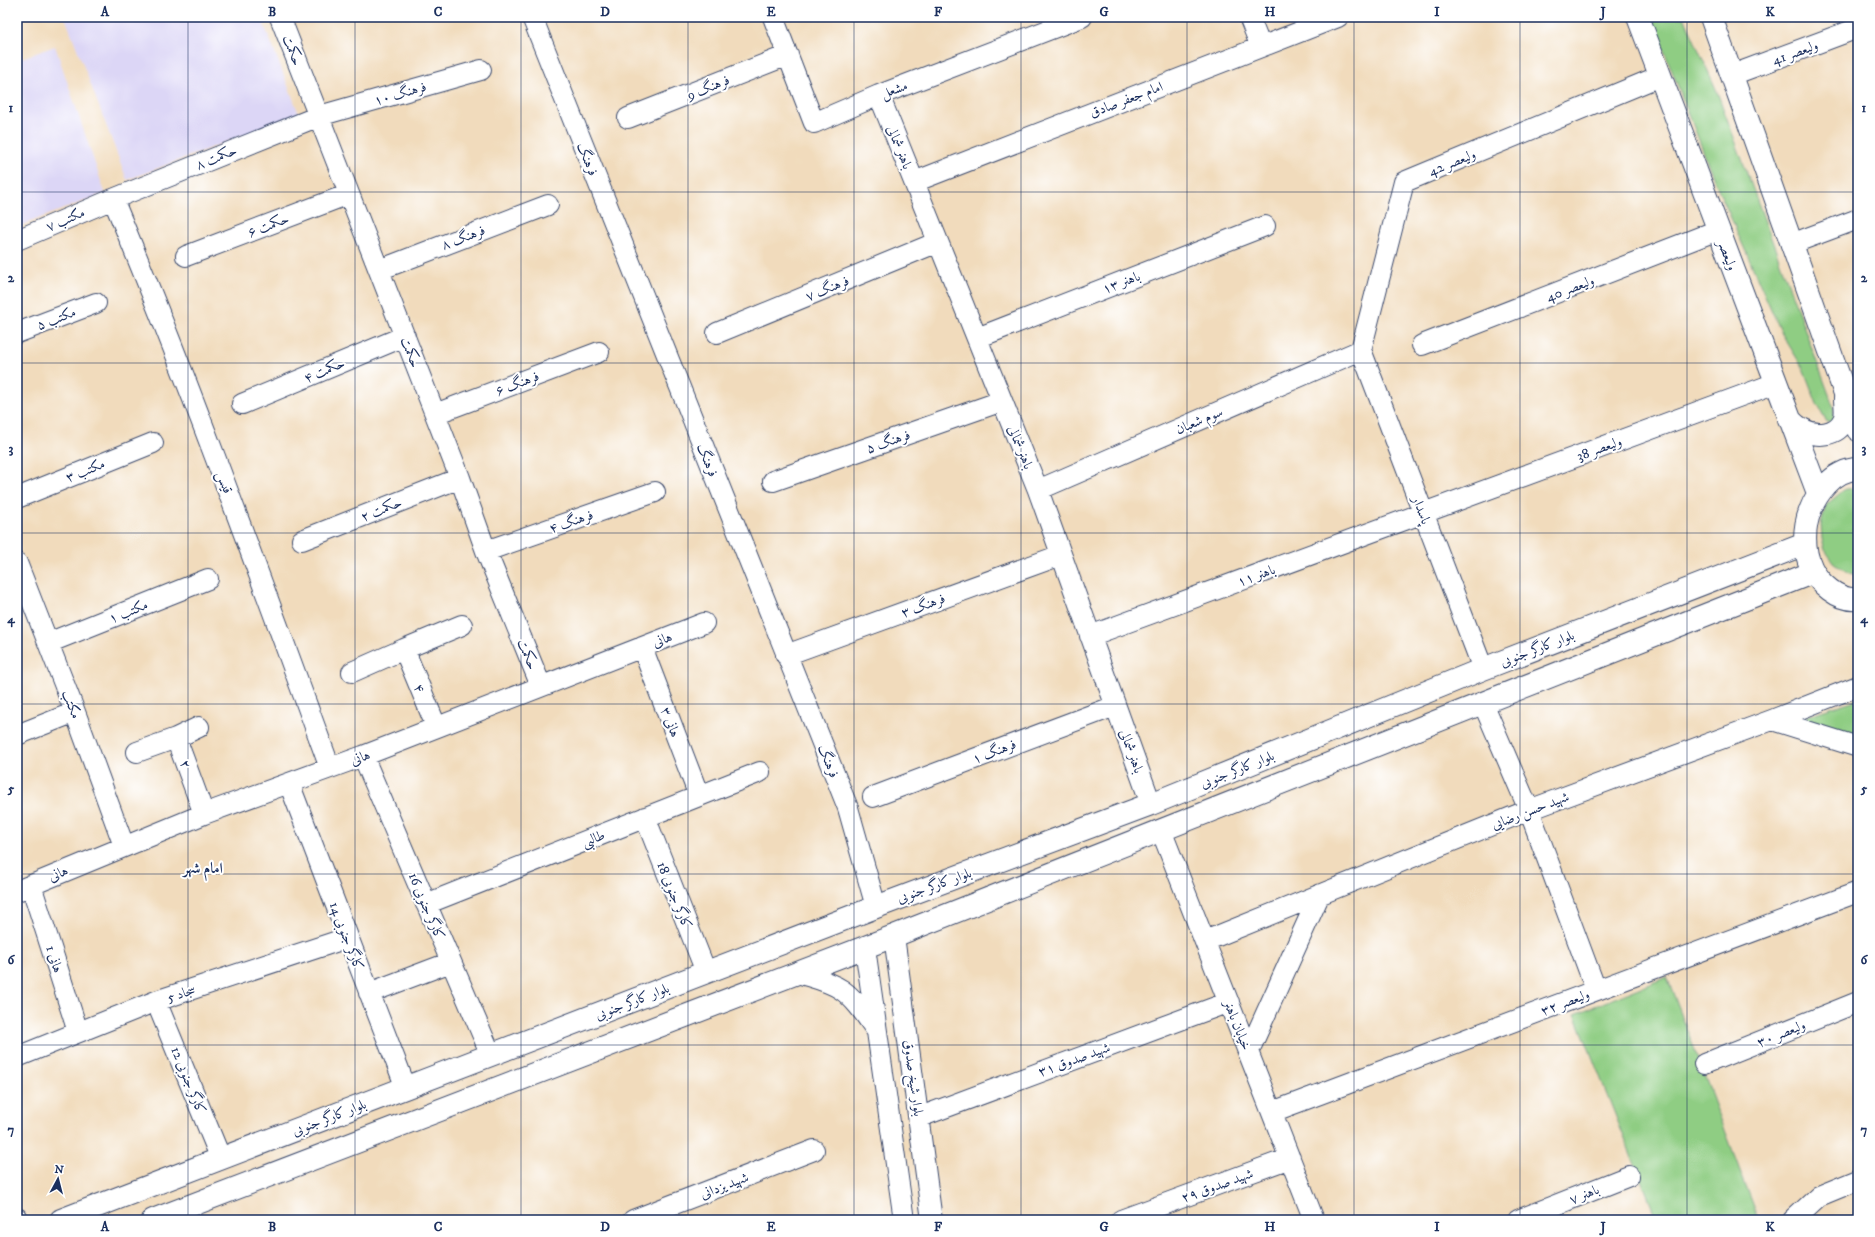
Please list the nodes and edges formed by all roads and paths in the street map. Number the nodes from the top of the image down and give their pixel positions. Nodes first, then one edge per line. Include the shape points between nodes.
1 (280, 17) edge
2 (532, 17) edge
3 (773, 17) edge
4 (1082, 17) edge
5 (1249, 17) edge
6 (1338, 17) edge
7 (1638, 17) edge
8 (1711, 17) edge
9 (1042, 24) edge
10 (1858, 28) edge
11 (1261, 47) junction
12 (788, 55) junction
13 (481, 70) dead end
14 (1732, 75) junction
15 (1660, 76) junction
16 (878, 95) junction
17 (319, 116) junction
18 (628, 118) dead end
19 (914, 182) junction
20 (349, 194) junction
21 (113, 199) junction
22 (548, 205) dead end
23 (1858, 219) edge
24 (1265, 226) dead end
25 (1718, 230) junction
26 (17, 240) edge
27 (938, 242) junction
28 (1791, 244) junction
29 (186, 256) dead end
30 (379, 270) junction
31 (96, 303) dead end
32 (17, 333) edge
33 (716, 333) dead end
34 (405, 336) junction
35 (977, 338) junction
36 (1422, 345) dead end
37 (1361, 350) junction
38 (599, 352) dead end
39 (1776, 383) junction
40 (1851, 392) edge
41 (1002, 401) junction
42 (242, 404) dead end
43 (435, 414) junction
44 (1789, 419) junction
45 (1858, 430) edge
46 (153, 443) dead end
47 (1858, 468) edge
48 (460, 478) junction
49 (773, 482) dead end
50 (1038, 490) junction
51 (655, 492) dead end
52 (1818, 493) junction
53 (17, 498) edge
54 (1423, 514) junction
55 (302, 540) dead end
56 (1805, 544) junction
57 (486, 551) junction
58 (1061, 555) junction
59 (18, 567) edge
60 (1814, 572) junction
61 (208, 579) dead end
62 (1856, 605) edge
63 (704, 623) dead end
64 (462, 625) dead end
65 (1090, 636) junction
66 (48, 643) junction
67 (642, 647) junction
68 (404, 649) junction
69 (786, 656) junction
70 (1484, 669) junction
71 (352, 672) dead end
72 (541, 686) junction
73 (1858, 686) edge
74 (1482, 703) junction
75 (1115, 706) junction
76 (75, 712) junction
77 (1772, 720) junction
78 (436, 726) junction
79 (200, 727) dead end
80 (17, 735) edge
81 (176, 738) junction
82 (1858, 747) edge
83 (137, 752) dead end
84 (363, 756) junction
85 (330, 768) junction
86 (760, 772) dead end
87 (289, 783) junction
88 (1195, 786) junction
89 (699, 796) junction
90 (873, 797) dead end
91 (1151, 804) junction
92 (1530, 810) junction
93 (204, 814) junction
94 (1200, 814) junction
95 (645, 817) junction
96 (1161, 830) junction
97 (124, 846) junction
98 (24, 888) edge
99 (1858, 892) edge
100 (1319, 896) junction
101 (426, 904) junction
102 (876, 907) junction
103 (894, 936) junction
104 (347, 938) junction
105 (1205, 941) junction
106 (865, 948) junction
107 (451, 962) junction
108 (706, 972) junction
109 (798, 973) junction
110 (1596, 990) junction
111 (369, 993) junction
112 (156, 1001) junction
113 (1229, 1002) junction
114 (1858, 1002) edge
115 (878, 1031) junction
116 (78, 1032) junction
117 (1249, 1051) junction
118 (491, 1055) junction
119 (17, 1056) edge
120 (1704, 1064) dead end
121 (406, 1088) junction
122 (1272, 1112) junction
123 (920, 1116) junction
124 (814, 1150) dead end
125 (1290, 1158) junction
126 (221, 1159) junction
127 (1629, 1176) dead end
128 (1858, 1180) edge
129 (61, 1220) edge
130 (153, 1220) edge
131 (633, 1220) edge
132 (904, 1220) edge
133 (932, 1220) edge
134 (1120, 1220) edge
135 (1314, 1220) edge
136 (1518, 1220) edge
137 (1793, 1220) edge

1 - 17 street, حکمت
2 - 69 street, فرهنگ
3 - 12 street, مشعل
4 - 9 street, مشعل
5 - 11 street
6 - 11 street, امام جعفر صادق
7 - 15 main road, ولیعصر
8 - 14 main road
9 - 16 street, مشعل
10 - 14 street, ولیعصر 41
11 - 19 street, امام جعفر صادق
12 - 16 street, مشعل via 814,123
12 - 18 street, فرهنگ 9
13 - 17 street, فرهنگ ۱۰
14 - 28 main road
15 - 25 main road, ولیعصر
15 - 37 street, ولیعصر 42 via 1404,182
16 - 19 street, باهنر شمالی
17 - 20 street, حکمت
17 - 21 street, حکمت ۸
19 - 27 street, باهنر شمالی
20 - 29 street, حکمت ۶
20 - 30 street, حکمت
21 - 26 street, مکتب ۷
21 - 85 street, قیس via 202,422
22 - 30 street, فرهنگ ۸
23 - 28 street
24 - 35 street, باهنر ۱۳
25 - 36 street, ولیعصر 40
25 - 39 main road, ولیعصر
27 - 33 street, فرهنگ ۷
27 - 35 street, باهنر شمالی
28 - 40 main road
30 - 34 street, حکمت
31 - 32 street, مکتب ۵
34 - 42 street, حکمت ۴
34 - 43 street, حکمت
35 - 41 street, باهنر شمالی
37 - 50 street, سوم شعبان
37 - 54 street, پاسدار
38 - 43 street, فرهنگ ۶
39 - 44 main road, ولیعصر
39 - 54 street, ولیعصر 38
40 - 44 main road via 1844,420 1838,428 1827,433 1815,434 1802,430
40 - 45 main road
41 - 49 street, فرهنگ ۵
41 - 50 street, باهنر شمالی
43 - 48 street, حکمت
44 - 52 main road, ولیعصر
46 - 53 street, مکتب ۳
47 - 52 main road via 1833,477
48 - 55 street, حکمت ۲
48 - 57 street, حکمت
50 - 58 street, باهنر شمالی
51 - 57 street, فرهنگ ۴
52 - 56 main road via 1805,526
54 - 65 street, باهنر ۱۱
54 - 70 street, پاسدار
56 - 60 main road
56 - 70 main road, بلوار کارگر جنوبی
57 - 72 street, حکمت
58 - 65 street, باهنر شمالی
58 - 69 street, فرهنگ ۳
59 - 66 street, مکتب
60 - 62 main road via 1824,586
60 - 74 main road, بلوار کارگر جنوبی
61 - 66 street, مکتب ۱
63 - 67 street, هانی
64 - 68 street
65 - 75 street, باهنر شمالی
66 - 76 street, مکتب
67 - 72 street, هانی
67 - 89 street, هانی ۳
68 - 71 street
68 - 78 street, ۴
69 - 102 street, فرهنگ via 848,808
70 - 88 main road, بلوار کارگر جنوبی
72 - 78 street, هانی
73 - 77 street, شهید حسن رضایی
74 - 92 street
74 - 94 main road, بلوار کارگر جنوبی
75 - 90 street, فرهنگ ۱
75 - 91 street, باهنر شمالی
76 - 80 street
76 - 97 street, مکتب
77 - 82 street
77 - 92 street, شهید حسن رضایی
78 - 84 street, هانی
79 - 81 street
81 - 83 street
81 - 93 street, ۲
84 - 85 street, هانی
84 - 101 street, کارگر جنوبی 16
85 - 87 street, هانی
86 - 89 street, طالبی
87 - 93 street, هانی
87 - 104 street, کارگر جنوبی 14
88 - 91 main road, بلوار کارگر جنوبی
88 - 94 main road via 1189,801 1191,810
89 - 95 street, طالبی
91 - 96 main road
91 - 102 main road, بلوار کارگر جنوبی
92 - 100 street, شهید حسن رضایی
92 - 110 street
93 - 97 street, هانی
94 - 96 main road, بلوار کارگر جنوبی
95 - 101 street, طالبی
95 - 108 street, کارگر جنوبی 18
96 - 103 main road, بلوار کارگر جنوبی
96 - 105 street, خیابان باهنر
97 - 98 street, هانی
98 - 116 street, هانی 1
99 - 110 street, ولیعصر ۳۲
100 - 105 street, شهید حسن رضایی
100 - 117 street
101 - 107 street, کارگر جنوبی 16
102 - 103 main road
102 - 106 main road
102 - 108 main road, بلوار کارگر جنوبی
103 - 106 main road, بلوار کارگر جنوبی
103 - 123 street, بلوار شیخ صدوق
104 - 111 street, کارگر جنوبی 14
104 - 112 street, سجاد 5
105 - 113 street, خیابان باهنر
106 - 109 main road, بلوار کارگر جنوبی
106 - 115 street, بلوار شیخ صدوق
107 - 111 street
107 - 118 street, کارگر جنوبی 16
108 - 118 main road, بلوار کارگر جنوبی
109 - 115 street via 841,989
109 - 130 main road, بلوار کارگر جنوبی
110 - 122 street, ولیعصر ۳۲
111 - 121 street, کارگر جنوبی 14
112 - 116 street, سجاد 5
112 - 126 street, کارگر جنوبی 12
113 - 117 street, خیابان باهنر
113 - 123 street, شهید صدوق ۳۱
114 - 120 street, ولیعصر ۳۰
115 - 132 street, بلوار شیخ صدوق
116 - 119 street, سجاد 5
117 - 122 street, خیابان باهنر
118 - 121 main road, بلوار کارگر جنوبی
121 - 126 main road, بلوار کارگر جنوبی
122 - 125 street, خیابان باهنر
123 - 133 street, بلوار شیخ صدوق
124 - 131 street, شهید یزدانی
125 - 134 street, شهید صدوق ۲۹
125 - 135 street, خیابان باهنر
126 - 129 main road, بلوار کارگر جنوبی
127 - 136 street, باهنر ۷
128 - 137 street via 1820,1196

